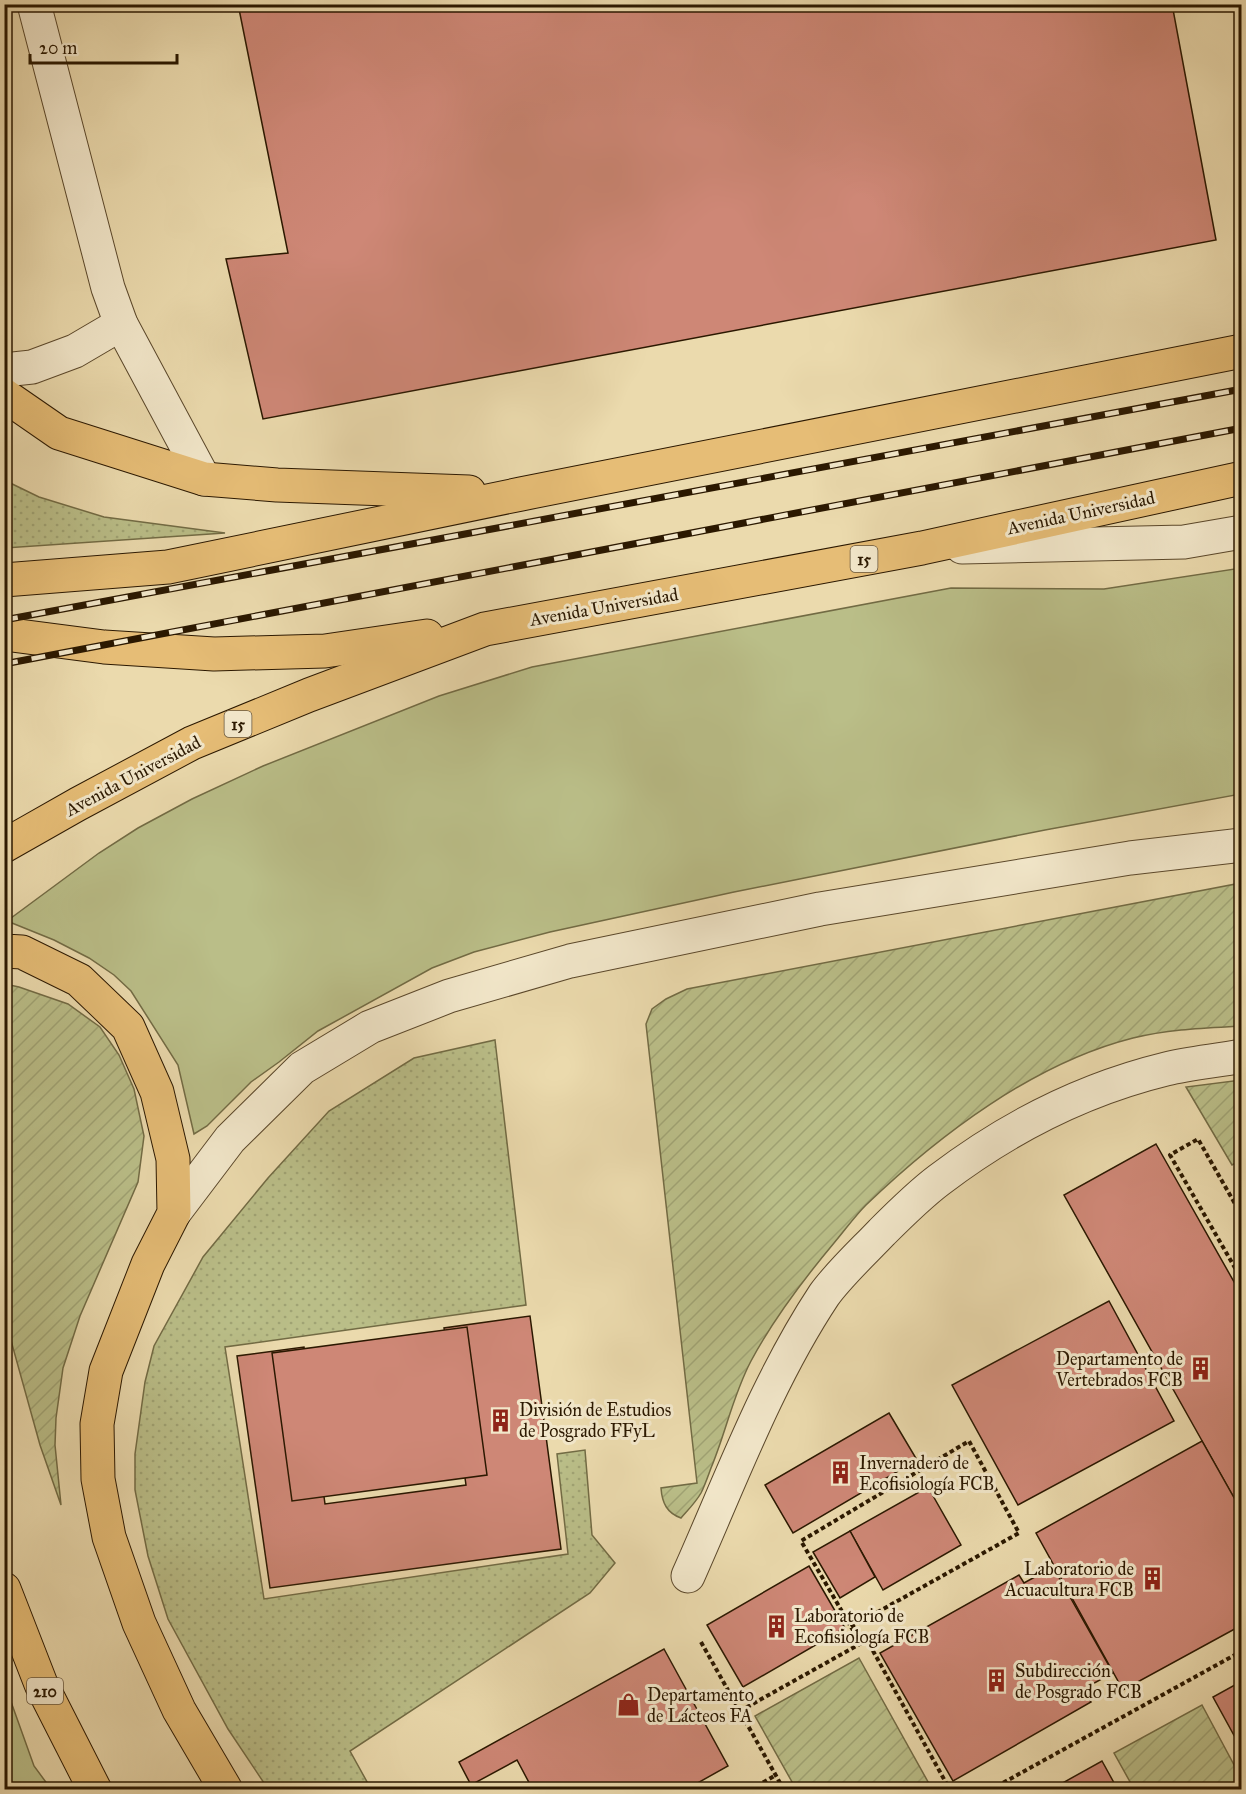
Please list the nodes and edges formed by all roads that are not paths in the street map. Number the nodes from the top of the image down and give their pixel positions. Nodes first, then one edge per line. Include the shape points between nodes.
1 (34, 4) edge
2 (121, 324) junction
3 (1242, 351) edge
4 (4, 370) edge
5 (4, 396) edge
6 (1242, 478) edge
7 (204, 479) junction
8 (522, 494) junction
9 (1242, 532) edge
10 (922, 548) junction
11 (4, 580) edge
12 (485, 628) junction
13 (4, 634) edge
14 (1242, 845) edge
15 (4, 846) edge
16 (4, 951) edge
17 (1242, 1056) edge
18 (174, 1213) junction
19 (688, 1576) dead end
20 (4, 1589) edge
21 (95, 1790) edge
22 (226, 1790) edge

1 - 2 street via 108,288
2 - 4 street via 75,351 32,367
2 - 7 street
3 - 8 highway
5 - 7 highway via 60,433
6 - 10 highway, Avenida Universidad / 15
7 - 8 highway
8 - 11 highway via 168,567
9 - 10 street via 1184,542
10 - 12 highway, Avenida Universidad / 15
12 - 13 highway via 325,651 214,654 104,647
12 - 15 highway, Avenida Universidad / 15 via 192,743
14 - 18 street via 1130,858 820,909 570,961 449,996 369,1027 302,1068 230,1139
16 - 18 highway via 22,952 79,980 128,1027 157,1092 173,1159
17 - 19 street via 1166,1069 1065,1104 979,1152 938,1180 900,1214 825,1293 766,1400
18 - 22 highway via 147,1264 106,1371 97,1424 98,1479 109,1538 139,1623 179,1710
20 - 21 highway, 210 via 41,1684

